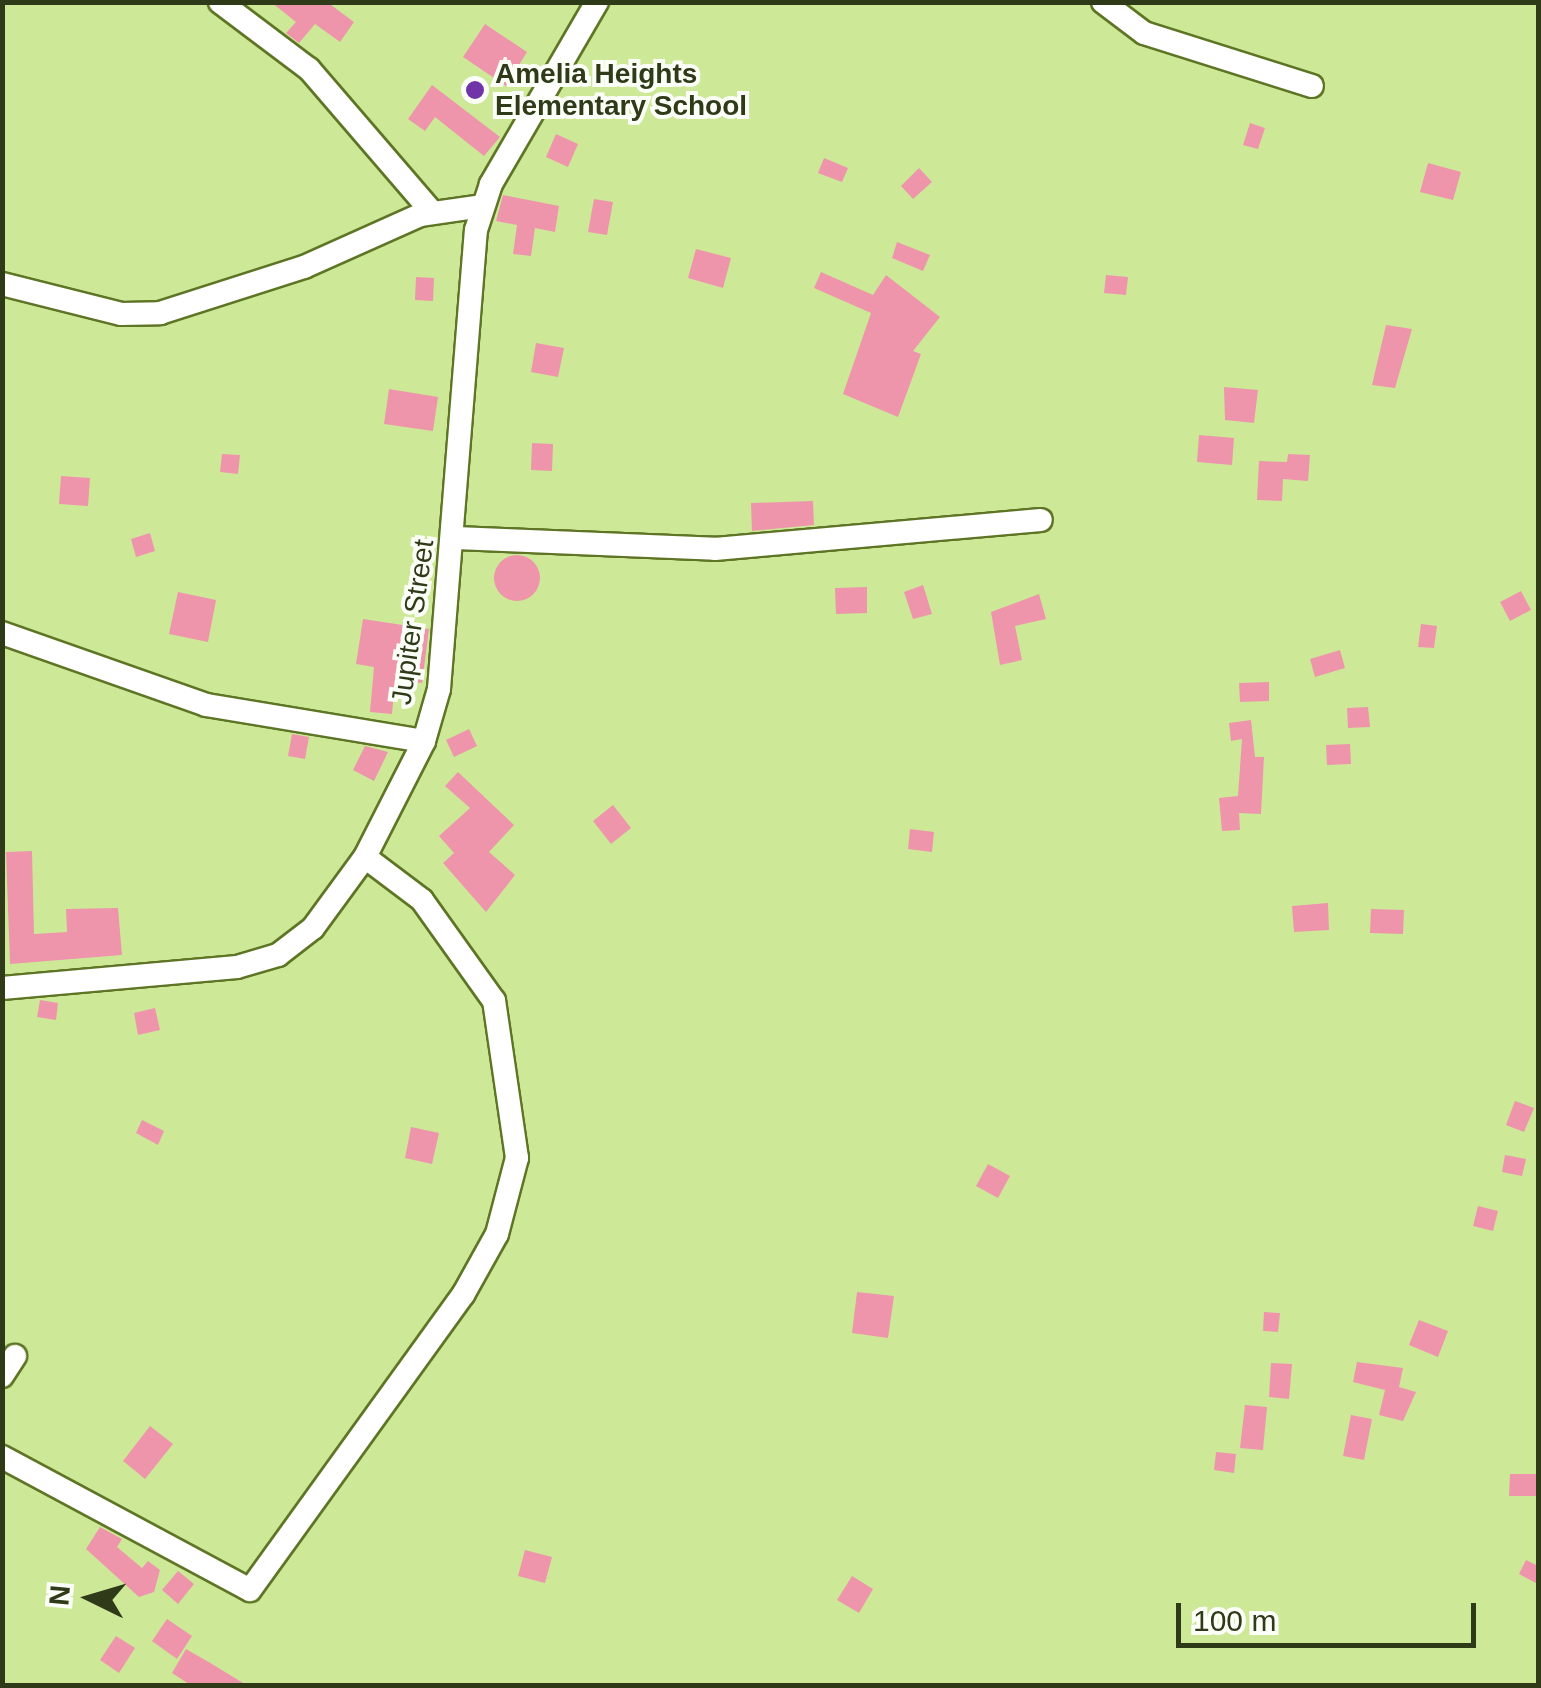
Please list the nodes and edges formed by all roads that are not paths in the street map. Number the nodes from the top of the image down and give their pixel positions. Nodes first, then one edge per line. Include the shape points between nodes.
1 (220, 2) edge
2 (597, 2) edge
3 (1102, 2) edge
4 (1312, 86) dead end
5 (484, 206) junction
6 (432, 212) junction
7 (2, 284) edge
8 (1041, 520) dead end
9 (456, 538) junction
10 (2, 633) edge
11 (424, 742) junction
12 (365, 857) junction
13 (2, 988) edge
14 (16, 1356) dead end
15 (2, 1376) edge
16 (2, 1457) edge

1 - 6 street via 308,69
2 - 5 street, Jupiter Street
3 - 4 street via 1144,34
5 - 6 street
5 - 9 street, Jupiter Street
6 - 7 street via 304,267 160,313 121,314
8 - 9 street via 715,549
9 - 11 street, Jupiter Street
10 - 11 street via 206,704
11 - 12 street, Jupiter Street
12 - 13 street, Jupiter Street via 313,928 278,956 237,968
12 - 16 street via 422,900 494,1001 517,1158 497,1234 463,1295 250,1590
14 - 15 street

